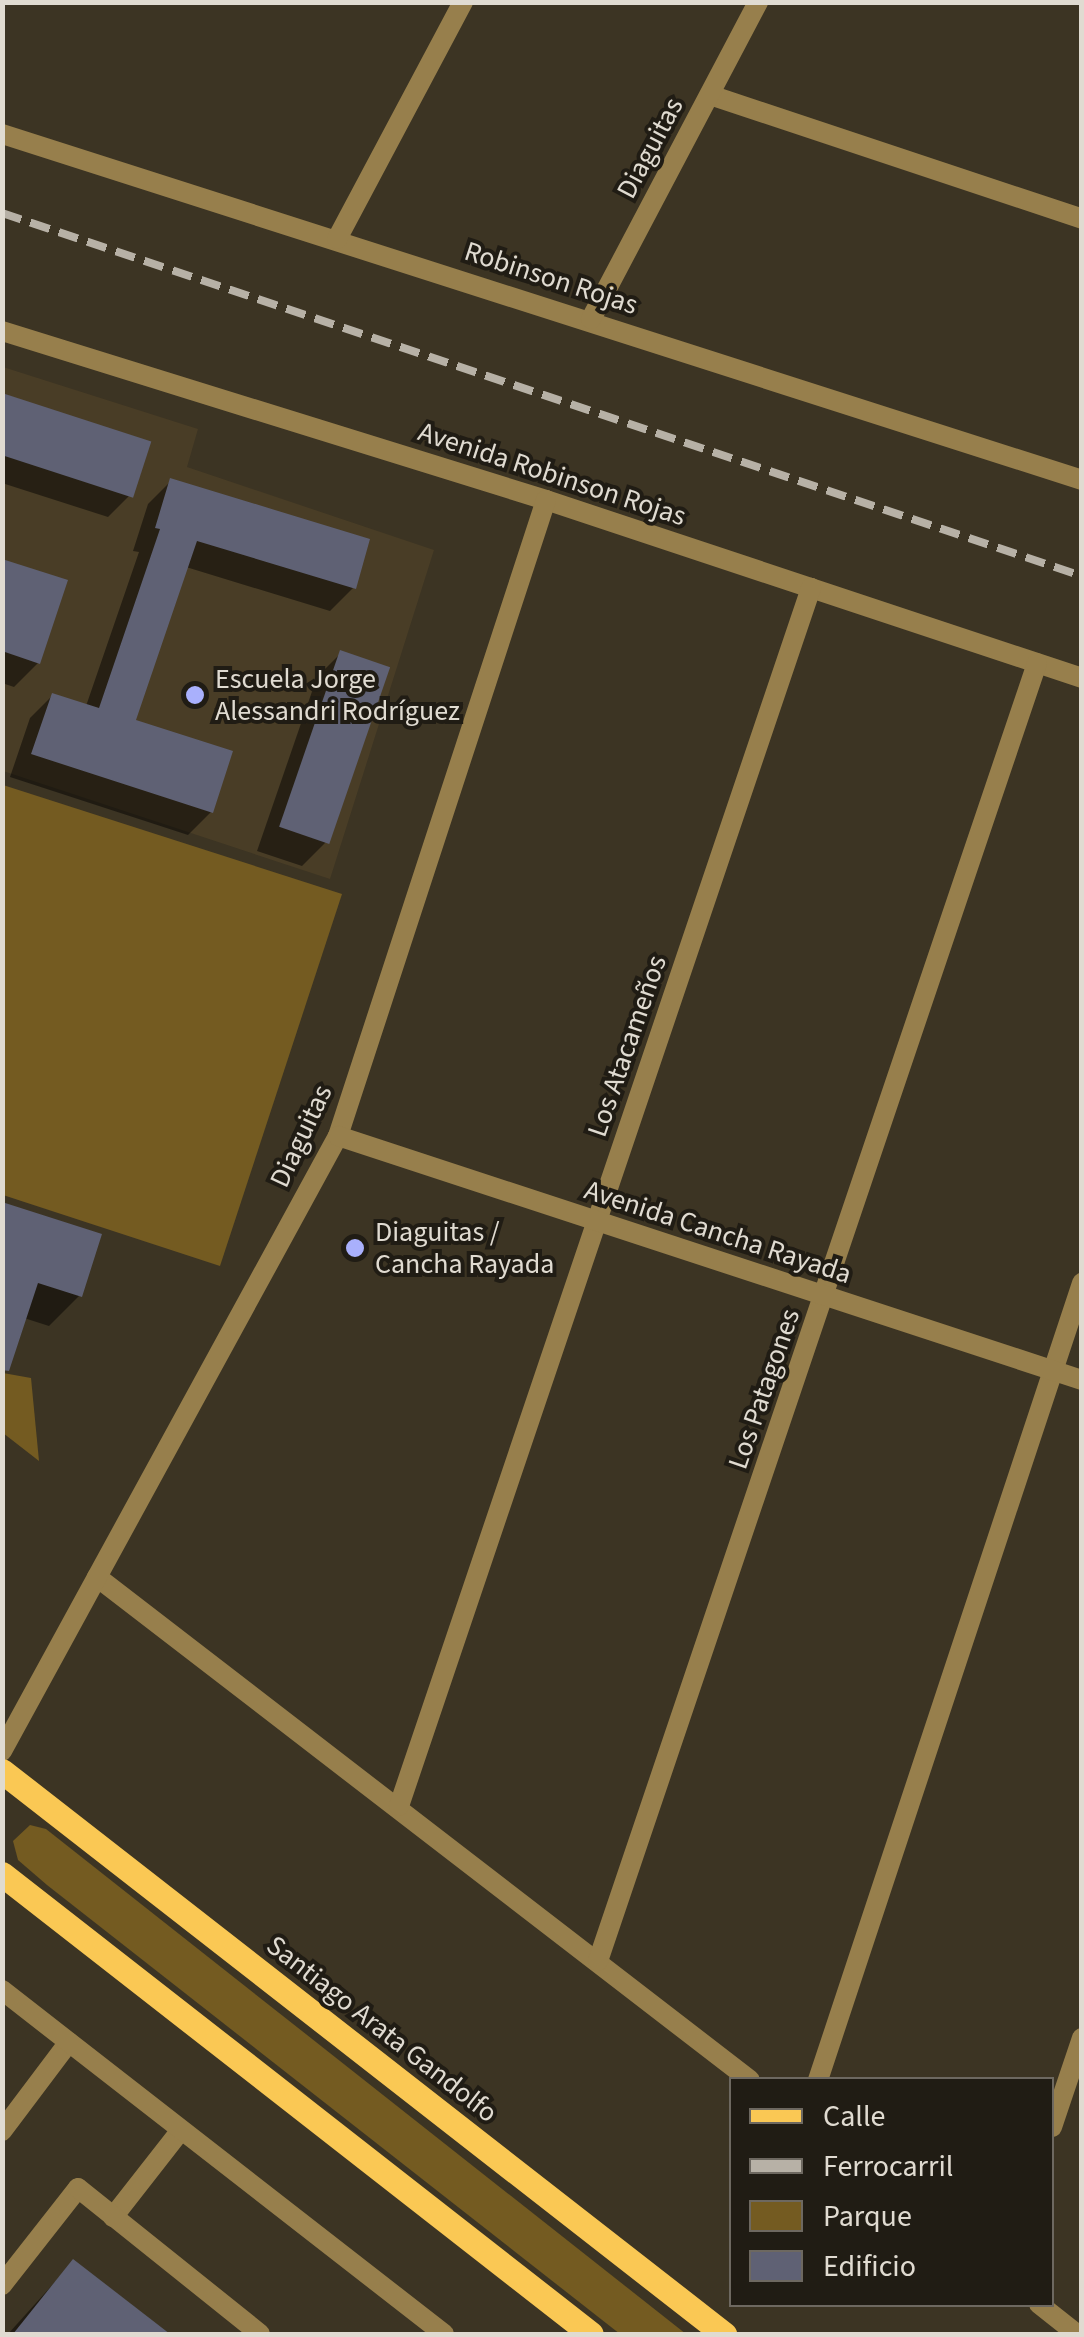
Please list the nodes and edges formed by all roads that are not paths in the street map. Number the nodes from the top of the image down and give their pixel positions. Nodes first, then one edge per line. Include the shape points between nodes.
1 (758, 2) edge
2 (462, 3) edge
3 (710, 95) junction
4 (2, 134) edge
5 (1082, 218) edge
6 (337, 239) junction
7 (591, 319) junction
8 (2, 331) edge
9 (1082, 480) edge
10 (546, 500) junction
11 (811, 588) junction
12 (1037, 663) junction
13 (1082, 678) edge
14 (338, 1136) junction
15 (597, 1222) junction
16 (1082, 1283) edge
17 (824, 1296) junction
18 (1053, 1370) junction
19 (1082, 1380) edge
20 (97, 1577) junction
21 (2, 1751) edge
22 (2, 1771) edge
23 (398, 1806) junction
24 (2, 1874) edge
25 (598, 1961) junction
26 (2, 1990) edge
27 (1082, 2038) edge
28 (68, 2042) junction
29 (746, 2077) edge
30 (819, 2077) edge
31 (1054, 2121) edge
32 (181, 2130) junction
33 (2, 2131) edge
34 (113, 2217) junction
35 (2, 2285) edge
36 (1043, 2307) edge
37 (260, 2334) edge
38 (444, 2334) edge
39 (591, 2334) edge
40 (724, 2334) edge
41 (1078, 2334) edge

1 - 3 street, Diaguitas
2 - 6 street
3 - 5 street
3 - 7 street, Diaguitas
4 - 6 street, Robinson Rojas
6 - 7 street, Robinson Rojas
7 - 9 street, Robinson Rojas
8 - 10 street, Avenida Robinson Rojas
10 - 11 street, Avenida Robinson Rojas
10 - 14 street, Diaguitas
11 - 12 street, Avenida Robinson Rojas
11 - 15 street, Los Atacameños
12 - 13 street, Avenida Robinson Rojas
12 - 17 street, Los Patagones
14 - 15 street, Avenida Cancha Rayada
14 - 20 street, Diaguitas
15 - 17 street, Avenida Cancha Rayada
15 - 23 street, Los Atacameños
16 - 18 street
17 - 18 street, Avenida Cancha Rayada
17 - 25 street, Los Patagones
18 - 19 street, Avenida Cancha Rayada
18 - 30 street
20 - 21 street, Diaguitas
20 - 23 street
22 - 40 main road, Santiago Arata Gandolfo
23 - 25 street
24 - 39 main road
25 - 29 street
26 - 28 street
27 - 31 street
28 - 32 street
28 - 33 street
32 - 34 street
32 - 38 street
34 - 35 street via 78,2188
34 - 37 street
36 - 41 street

